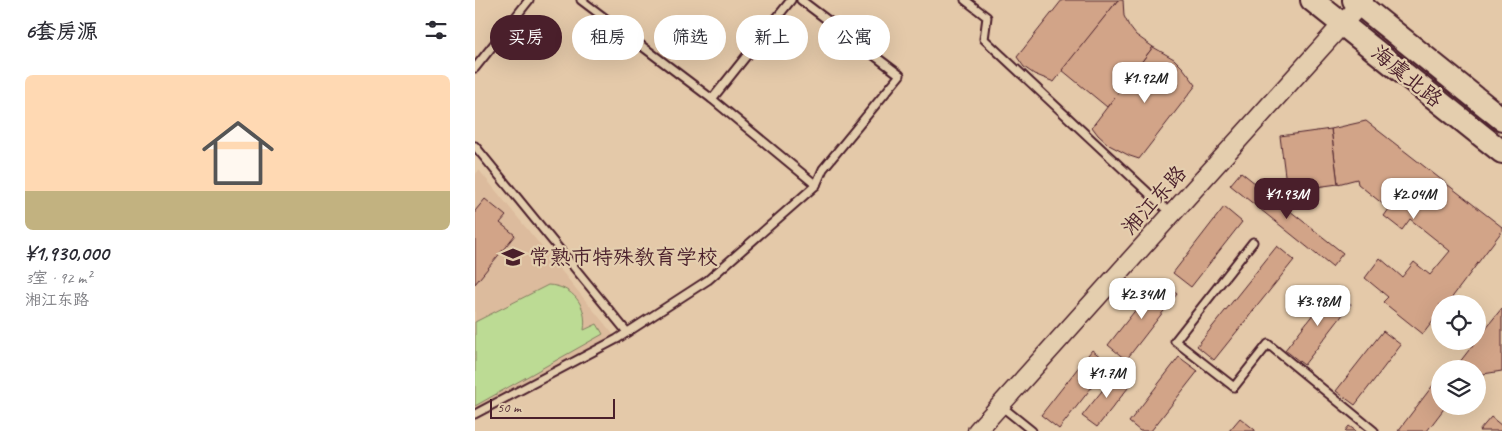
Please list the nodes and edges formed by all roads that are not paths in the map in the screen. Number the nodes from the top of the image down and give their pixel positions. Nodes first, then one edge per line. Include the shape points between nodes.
1 (528, 0) edge
2 (581, 0) edge
3 (791, 0) edge
4 (801, 0) edge
5 (965, 0) edge
6 (1312, 0) edge
7 (1359, 2) edge
8 (1343, 24) junction
9 (475, 68) edge
10 (712, 99) junction
11 (1502, 119) edge
12 (475, 146) edge
13 (1502, 152) edge
14 (816, 185) junction
15 (1171, 215) junction
16 (1253, 242) dead end
17 (627, 332) junction
18 (1000, 405) junction
19 (475, 414) edge
20 (977, 431) edge
21 (1032, 431) edge
22 (1374, 431) edge

1 - 9 lane
2 - 10 lane
3 - 10 lane
4 - 14 lane via 901,74 823,169
5 - 15 lane via 987,17 984,39
6 - 8 main road, 海虞北路
7 - 8 street, 湘江东路
7 - 11 main road, 海虞北路
8 - 13 main road, 海虞北路
8 - 15 street, 湘江东路
10 - 14 lane
12 - 17 lane
14 - 17 lane via 708,280
15 - 18 street, 湘江东路
16 - 22 lane via 1175,341 1233,387 1268,344
17 - 19 lane
18 - 20 street, 湘江东路
18 - 21 lane

